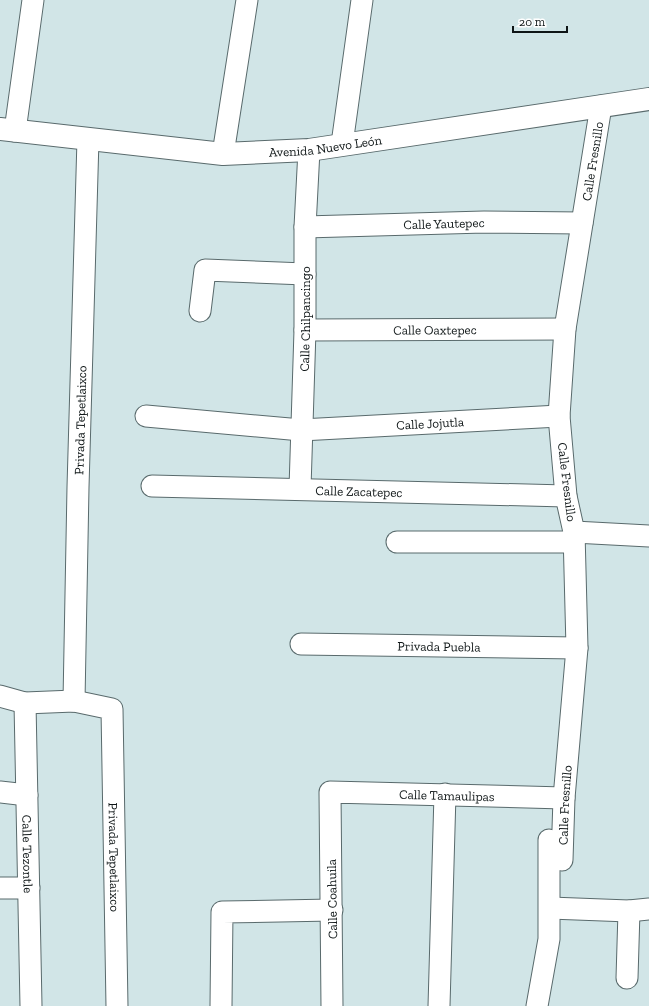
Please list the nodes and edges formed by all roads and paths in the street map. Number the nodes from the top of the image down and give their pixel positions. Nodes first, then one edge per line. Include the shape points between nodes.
1 (33, 0) edge
2 (248, 0) edge
3 (362, 0) edge
4 (649, 99) edge
5 (601, 106) junction
6 (8, 130) edge
7 (88, 139) junction
8 (342, 144) junction
9 (309, 150) junction
10 (223, 154) junction
11 (582, 223) junction
12 (305, 227) junction
13 (305, 274) junction
14 (200, 311) dead end
15 (565, 329) junction
16 (305, 330) junction
17 (146, 416) dead end
18 (559, 416) junction
19 (301, 430) junction
20 (152, 486) dead end
21 (300, 488) junction
22 (566, 496) junction
23 (649, 536) edge
24 (574, 537) junction
25 (397, 542) dead end
26 (301, 644) dead end
27 (578, 648) junction
28 (0, 696) edge
29 (74, 701) junction
30 (25, 703) junction
31 (0, 792) edge
32 (330, 792) joint
33 (445, 794) junction
34 (27, 795) junction
35 (557, 798) junction
36 (562, 860) dead end
37 (0, 888) edge
38 (29, 888) junction
39 (550, 908) junction
40 (332, 910) junction
41 (639, 910) edge
42 (627, 978) dead end
43 (31, 1006) edge
44 (117, 1006) edge
45 (221, 1006) edge
46 (332, 1006) edge
47 (439, 1006) edge
48 (537, 1006) edge

1 - 6 street
2 - 10 street
3 - 8 street
4 - 5 main road, Avenida Nuevo León
5 - 8 main road, Avenida Nuevo León
5 - 11 street, Calle Fresnillo
6 - 7 main road, Avenida Nuevo León
7 - 10 main road, Avenida Nuevo León
7 - 29 street, Privada Tepetlaixco
8 - 9 main road, Avenida Nuevo León
9 - 10 main road, Avenida Nuevo León
9 - 12 street, Calle Chilpancingo
11 - 12 street, Calle Yautepec via 484,222
11 - 15 street, Calle Fresnillo
12 - 13 street, Calle Chilpancingo
13 - 14 street via 205,270
13 - 16 street, Calle Chilpancingo
15 - 16 street, Calle Oaxtepec
15 - 18 street, Calle Fresnillo
16 - 19 street, Calle Chilpancingo
17 - 19 street, Calle Jojutla
18 - 19 street, Calle Jojutla
18 - 22 street, Calle Fresnillo
19 - 21 street, Calle Chilpancingo
20 - 21 street, Calle Zacatepec
21 - 22 street, Calle Zacatepec
22 - 24 street, Calle Fresnillo
23 - 24 street
24 - 25 street
24 - 27 street, Calle Fresnillo
26 - 27 street, Privada Puebla
27 - 35 street, Calle Fresnillo
28 - 30 street
29 - 30 street
29 - 44 street, Privada Tepetlaixco via 112,709
30 - 34 street, Calle Tezontle
31 - 34 street
32 - 33 street, Calle Tamaulipas
32 - 40 street, Calle Coahuila
33 - 35 street, Calle Tamaulipas
33 - 47 street
34 - 38 street, Calle Tezontle
35 - 36 street, Calle Fresnillo
35 - 39 street
37 - 38 street
38 - 43 street, Calle Tezontle
39 - 41 street
39 - 48 street via 549,939
40 - 45 street via 222,912
40 - 46 street, Calle Coahuila
41 - 42 street

